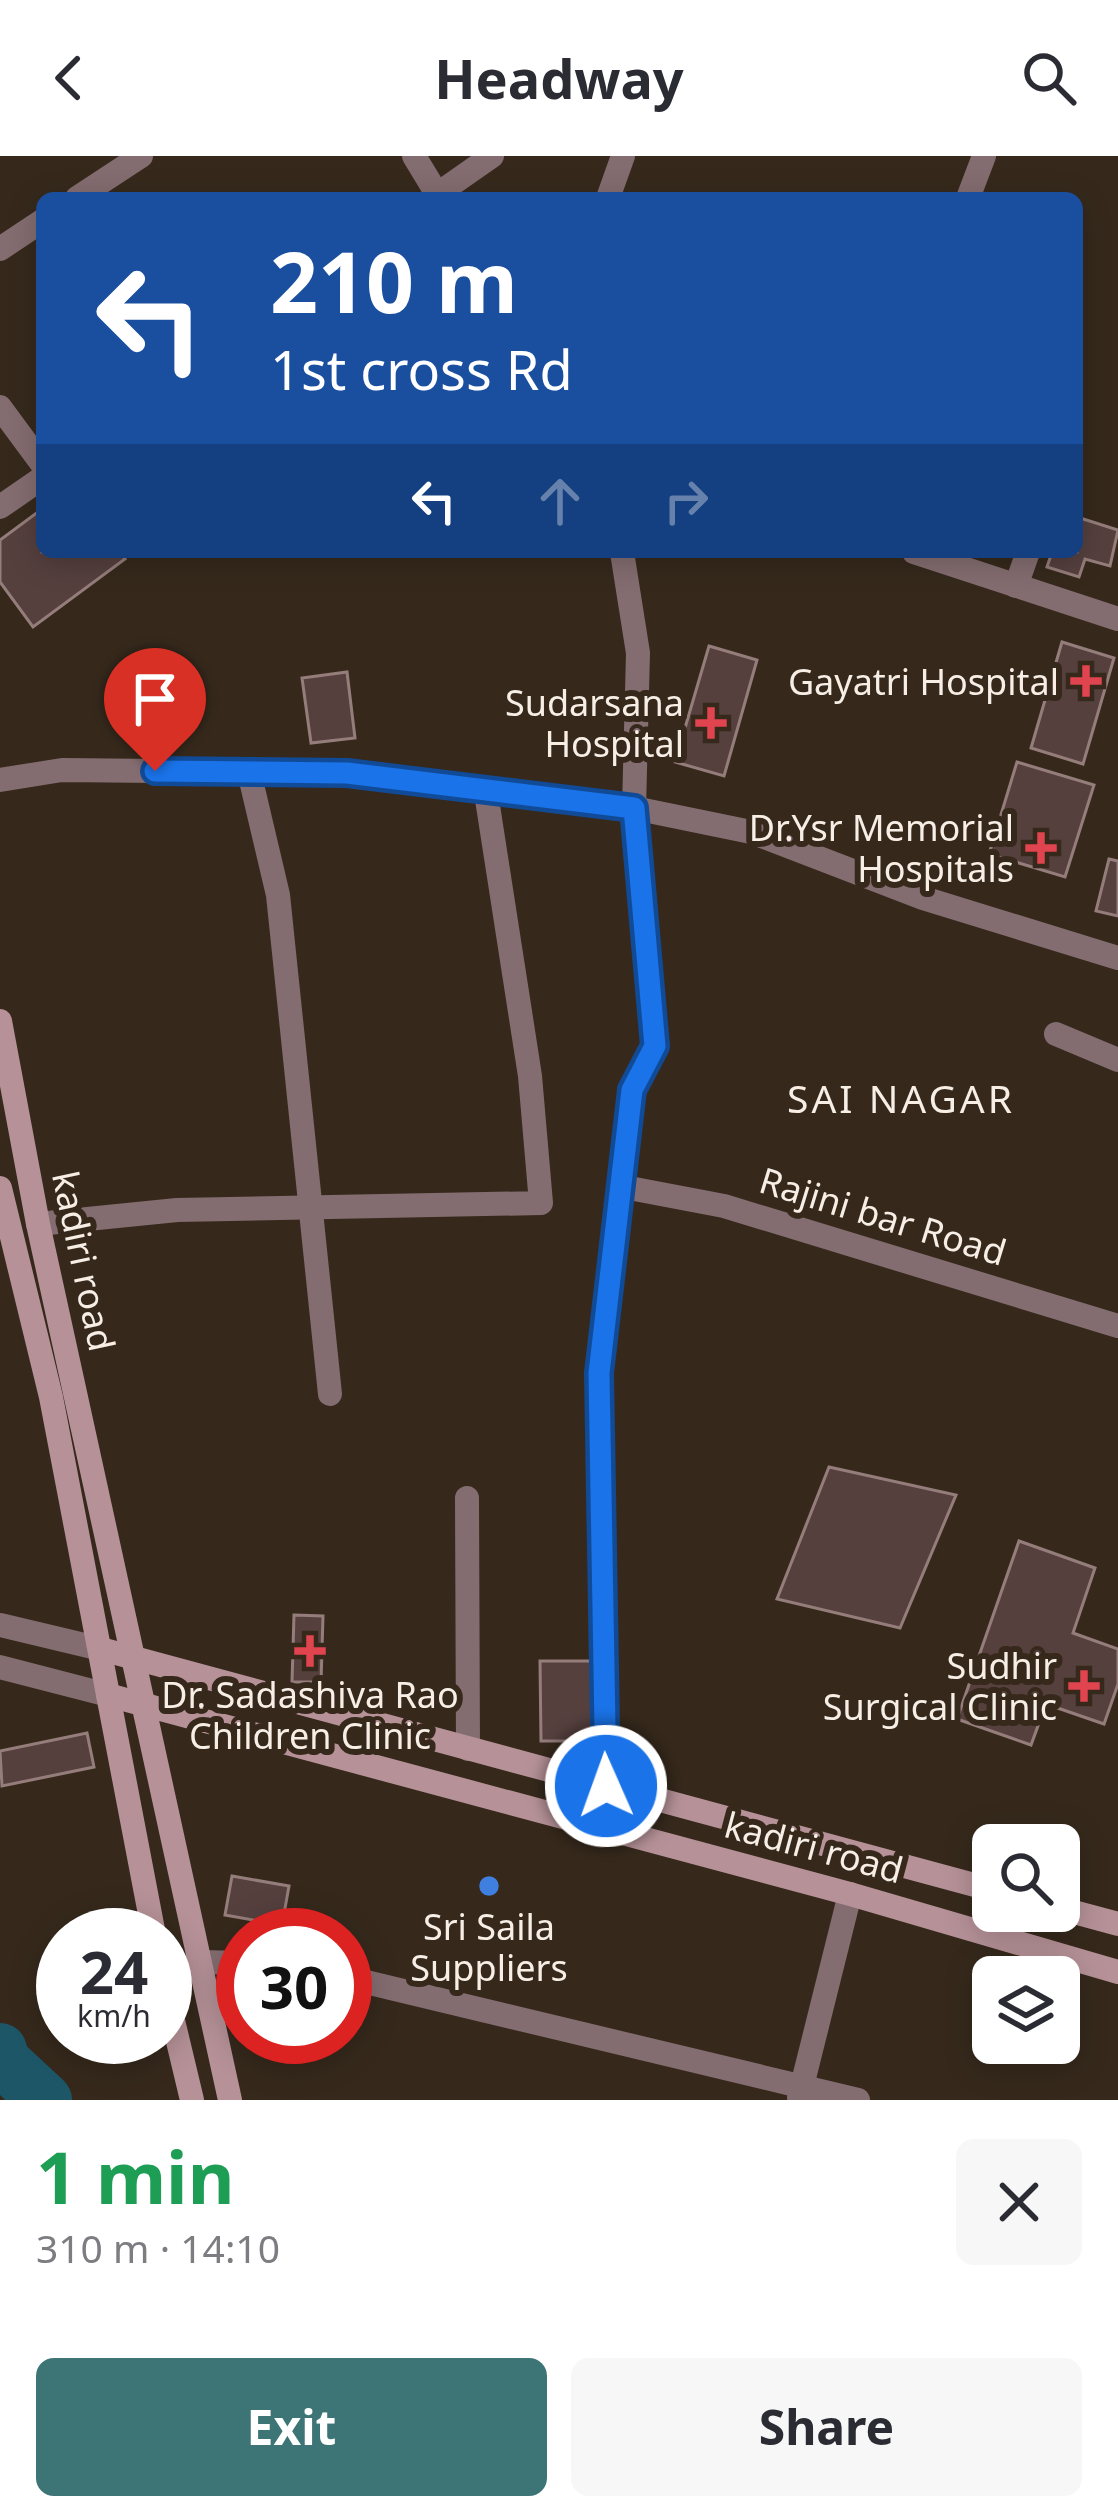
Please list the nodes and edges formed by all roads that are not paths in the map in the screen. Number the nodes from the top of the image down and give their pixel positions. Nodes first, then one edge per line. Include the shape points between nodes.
1 (141, 156) edge
2 (415, 156) edge
3 (492, 156) edge
4 (623, 156) edge
5 (984, 156) edge
6 (86, 192) edge
7 (433, 192) edge
8 (441, 192) edge
9 (610, 192) edge
10 (970, 192) edge
11 (36, 225) edge
12 (0, 249) edge
13 (0, 407) edge
14 (36, 456) edge
15 (36, 482) edge
16 (0, 507) edge
17 (623, 558) edge
18 (932, 558) edge
19 (1026, 558) edge
20 (1016, 586) junction
21 (1118, 619) edge
22 (249, 772) junction
23 (0, 780) edge
24 (486, 793) junction
25 (634, 808) junction
26 (1118, 958) edge
27 (0, 1021) edge
28 (1056, 1034) dead end
29 (1118, 1060) edge
30 (624, 1187) junction
31 (0, 1188) edge
32 (311, 1206) junction
33 (38, 1224) junction
34 (1118, 1326) edge
35 (330, 1394) dead end
36 (466, 1498) dead end
37 (12, 1628) edge
38 (100, 1649) junction
39 (131, 1655) junction
40 (10, 1670) edge
41 (108, 1695) junction
42 (142, 1703) junction
43 (468, 1748) junction
44 (606, 1786) junction
45 (972, 1884) edge
46 (850, 1894) junction
47 (149, 1908) edge
48 (1080, 1914) edge
49 (1118, 1924) edge
50 (201, 1962) junction
51 (216, 1962) edge
52 (1118, 1972) edge
53 (372, 1984) edge
54 (183, 2064) edge
55 (800, 2093) edge
56 (192, 2100) edge
57 (230, 2100) edge
58 (858, 2100) edge

1 - 6 street
2 - 7 street
3 - 8 street
4 - 9 street
5 - 10 street
11 - 12 street
13 - 14 street
15 - 16 street
17 - 25 street via 638,653
18 - 20 street
19 - 20 street
20 - 21 street
22 - 23 street via 62,770
22 - 24 street via 347,773
22 - 32 street via 278,895
24 - 25 street
24 - 32 street via 541,1203
25 - 26 street via 751,832 923,898
25 - 30 street via 655,1046 632,1090
27 - 33 main road, kadiri road
28 - 29 street
30 - 34 street, Rajini bar Road via 724,1206
30 - 44 street via 596,1435
31 - 38 main road, kadiri road
32 - 33 street
32 - 35 street
33 - 39 main road, kadiri road
36 - 43 street
37 - 38 street
38 - 39 main road, kadiri road
38 - 41 main road, kadiri road
39 - 42 main road, kadiri road
39 - 43 main road, kadiri road
40 - 41 street
41 - 42 main road, kadiri road
41 - 47 main road
42 - 46 main road, kadiri road
42 - 50 main road
43 - 44 main road, kadiri road
44 - 45 main road, kadiri road
46 - 52 main road, kadiri road
46 - 55 street
48 - 49 main road
50 - 51 street
50 - 57 main road
53 - 55 street
54 - 56 main road
55 - 58 street

